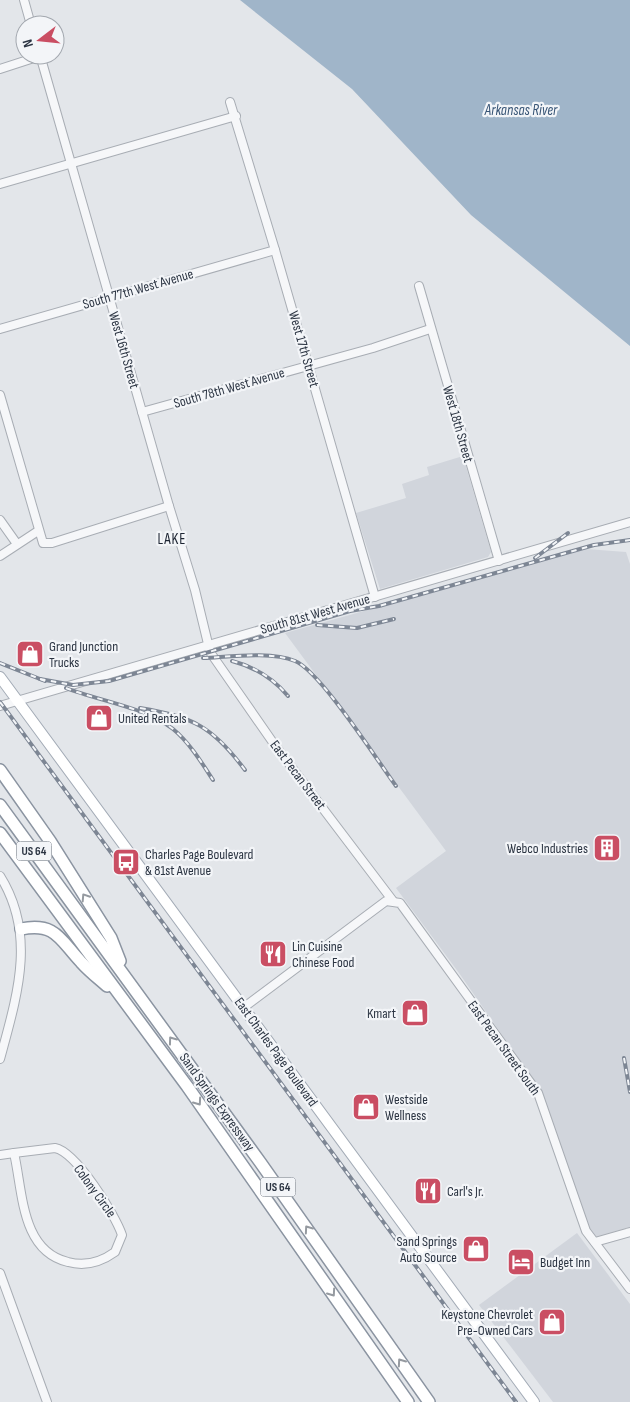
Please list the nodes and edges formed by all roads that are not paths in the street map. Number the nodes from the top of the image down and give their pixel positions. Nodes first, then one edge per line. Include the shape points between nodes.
1 (24, 0) edge
2 (28, 15) edge
3 (15, 64) edge
4 (43, 65) edge
5 (0, 69) edge
6 (230, 102) dead end
7 (236, 116) junction
8 (70, 165) junction
9 (0, 184) edge
10 (276, 250) junction
11 (419, 286) dead end
12 (109, 297) junction
13 (430, 328) junction
14 (0, 329) edge
15 (308, 365) junction
16 (0, 395) edge
17 (142, 412) junction
18 (169, 506) junction
19 (0, 520) edge
20 (630, 522) edge
21 (38, 531) junction
22 (17, 544) junction
23 (0, 556) edge
24 (499, 561) junction
25 (374, 597) junction
26 (210, 645) junction
27 (0, 677) edge
28 (18, 701) junction
29 (0, 706) edge
30 (0, 770) edge
31 (0, 805) edge
32 (0, 833) edge
33 (0, 876) edge
34 (393, 901) junction
35 (21, 929) junction
36 (125, 974) junction
37 (128, 1006) junction
38 (243, 1008) junction
39 (0, 1059) edge
40 (14, 1153) junction
41 (0, 1155) edge
42 (630, 1232) edge
43 (595, 1242) junction
44 (1, 1278) edge
45 (630, 1289) edge
46 (47, 1402) edge
47 (408, 1402) edge
48 (429, 1402) edge
49 (534, 1402) edge

1 - 2 street
3 - 5 street
4 - 8 street, West 16th Street
6 - 7 street, West 17th Street
7 - 8 street
7 - 10 street, West 17th Street
8 - 9 street
8 - 12 street, West 16th Street
10 - 12 street, South 77th West Avenue
10 - 15 street, West 17th Street
11 - 13 street, West 18th Street
12 - 14 street, South 77th West Avenue
12 - 17 street, West 16th Street
13 - 15 street, South 78th West Avenue via 373,348
13 - 24 street, West 18th Street
15 - 17 street, South 78th West Avenue
15 - 25 street, West 17th Street
16 - 21 street
17 - 18 street, West 16th Street
18 - 21 street via 52,543 43,543
18 - 26 street, West 16th Street
19 - 22 street
20 - 24 street, South 81st West Avenue
21 - 22 street
22 - 23 street
24 - 25 street, South 81st West Avenue
25 - 26 street, South 81st West Avenue
26 - 28 street, South 81st West Avenue
26 - 34 street, East Pecan Street via 212,658
27 - 28 main road, East Charles Page Boulevard
28 - 29 street, South 81st West Avenue
28 - 38 main road, East Charles Page Boulevard
36 -> 30 highway via 111,938
31 - 36 highway, Sand Springs Expressway / US 64
32 - 37 highway, Sand Springs Expressway / US 64
33 - 35 street via 15,907
34 - 38 street via 386,901
34 - 43 street, East Pecan Street South via 400,904 538,1093 586,1231
35 - 37 highway via 42,927 55,932 82,963
35 - 39 street via 21,978
48 -> 36 highway, Sand Springs Expressway / US 64
37 -> 47 highway, Sand Springs Expressway / US 64
38 - 49 main road, East Charles Page Boulevard
40 - 40 street, Colony Circle via 26,1217 35,1238 48,1254 61,1261 82,1265 115,1252 122,1235 118,1224 99,1193 67,1153 55,1148
40 - 41 street, Colony Circle
42 - 43 street
43 - 45 street, East Pecan Street South
44 - 46 street

